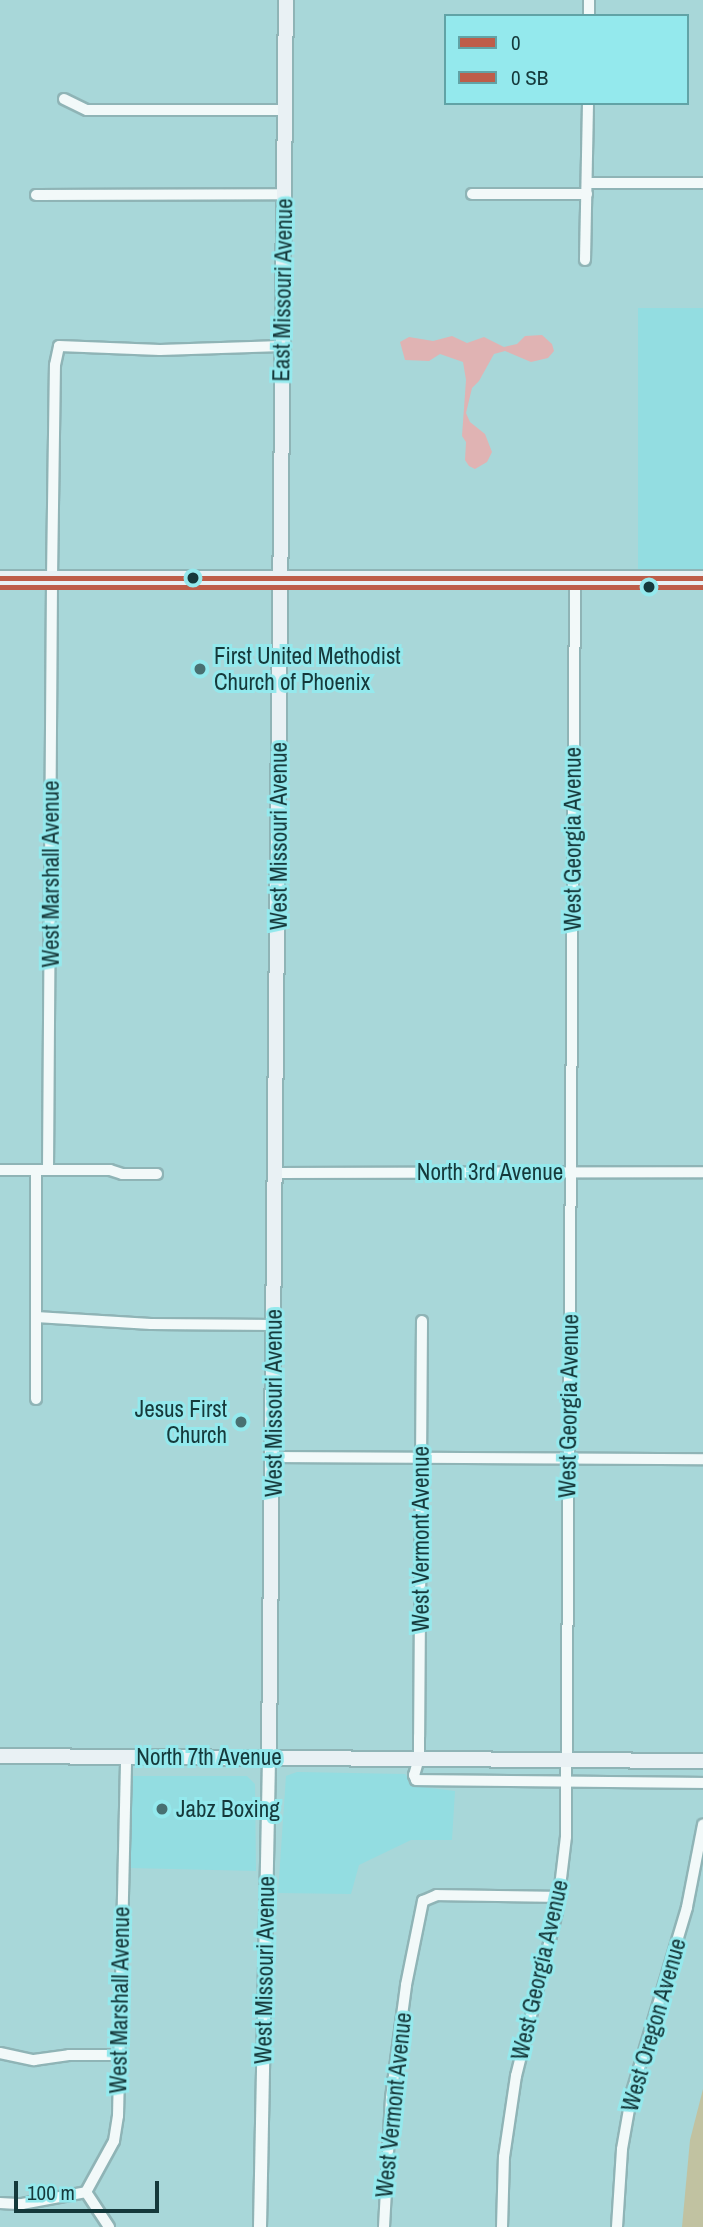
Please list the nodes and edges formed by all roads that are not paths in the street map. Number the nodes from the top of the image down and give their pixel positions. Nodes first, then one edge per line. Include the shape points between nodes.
1 (286, 0) edge
2 (64, 99) dead end
3 (588, 105) edge
4 (285, 110) junction
5 (703, 183) edge
6 (587, 189) junction
7 (284, 194) junction
8 (472, 194) dead end
9 (36, 195) dead end
10 (585, 260) dead end
11 (282, 346) junction
12 (0, 578) edge
13 (52, 578) junction
14 (575, 578) junction
15 (703, 578) edge
16 (279, 579) junction
17 (0, 1170) edge
18 (36, 1170) junction
19 (48, 1170) junction
20 (571, 1172) junction
21 (703, 1172) edge
22 (276, 1173) junction
23 (157, 1174) dead end
24 (36, 1317) junction
25 (422, 1321) dead end
26 (275, 1325) junction
27 (36, 1399) dead end
28 (274, 1457) junction
29 (421, 1458) junction
30 (568, 1459) junction
31 (703, 1460) edge
32 (0, 1756) edge
33 (125, 1757) junction
34 (269, 1757) junction
35 (419, 1758) junction
36 (567, 1758) junction
37 (703, 1760) edge
38 (567, 1783) junction
39 (703, 1783) edge
40 (703, 1825) edge
41 (559, 1897) junction
42 (0, 2053) edge
43 (119, 2054) junction
44 (86, 2192) junction
45 (0, 2203) edge
46 (109, 2227) edge
47 (260, 2227) edge
48 (384, 2227) edge
49 (502, 2227) edge
50 (617, 2227) edge

1 - 4 main road, East Missouri Avenue
2 - 4 street via 87,110
3 - 6 street
4 - 7 main road, East Missouri Avenue
5 - 6 street
6 - 8 street
6 - 10 street
7 - 9 street
7 - 11 main road, East Missouri Avenue
11 - 13 street, West Marshall Avenue via 160,350 59,346
11 - 16 main road, East Missouri Avenue
12 - 13 main road
13 - 16 main road
13 - 19 street, West Marshall Avenue
14 - 15 main road
14 - 16 main road
14 - 20 street, West Georgia Avenue
16 - 22 main road, West Missouri Avenue
17 - 18 street
18 - 19 street
18 - 24 street
19 - 23 street
20 - 21 street, North 3rd Avenue
20 - 22 street, North 3rd Avenue
20 - 30 street, West Georgia Avenue
22 - 26 main road, West Missouri Avenue
24 - 26 street
24 - 27 street
25 - 29 street, West Vermont Avenue
26 - 28 main road, West Missouri Avenue
28 - 29 street
28 - 34 main road, West Missouri Avenue
29 - 30 street
29 - 35 street, West Vermont Avenue
30 - 31 street
30 - 36 street, West Georgia Avenue
32 - 33 main road, North 7th Avenue
33 - 34 main road, North 7th Avenue
33 - 43 street, West Marshall Avenue
34 - 35 main road, North 7th Avenue
34 - 47 street, West Missouri Avenue
35 - 36 main road, North 7th Avenue
35 - 38 street via 414,1774 419,1782
36 - 37 main road, North 7th Avenue
36 - 38 street, West Georgia Avenue
38 - 39 street
38 - 41 street, West Georgia Avenue
40 - 50 street, West Oregon Avenue via 687,1908 632,2092
41 - 48 street, West Vermont Avenue via 437,1895 423,1901 391,2098
41 - 49 street, West Georgia Avenue via 516,2076 504,2157
42 - 43 street via 34,2060
43 - 44 street, West Marshall Avenue via 114,2141
44 - 45 street via 22,2204
44 - 46 street

